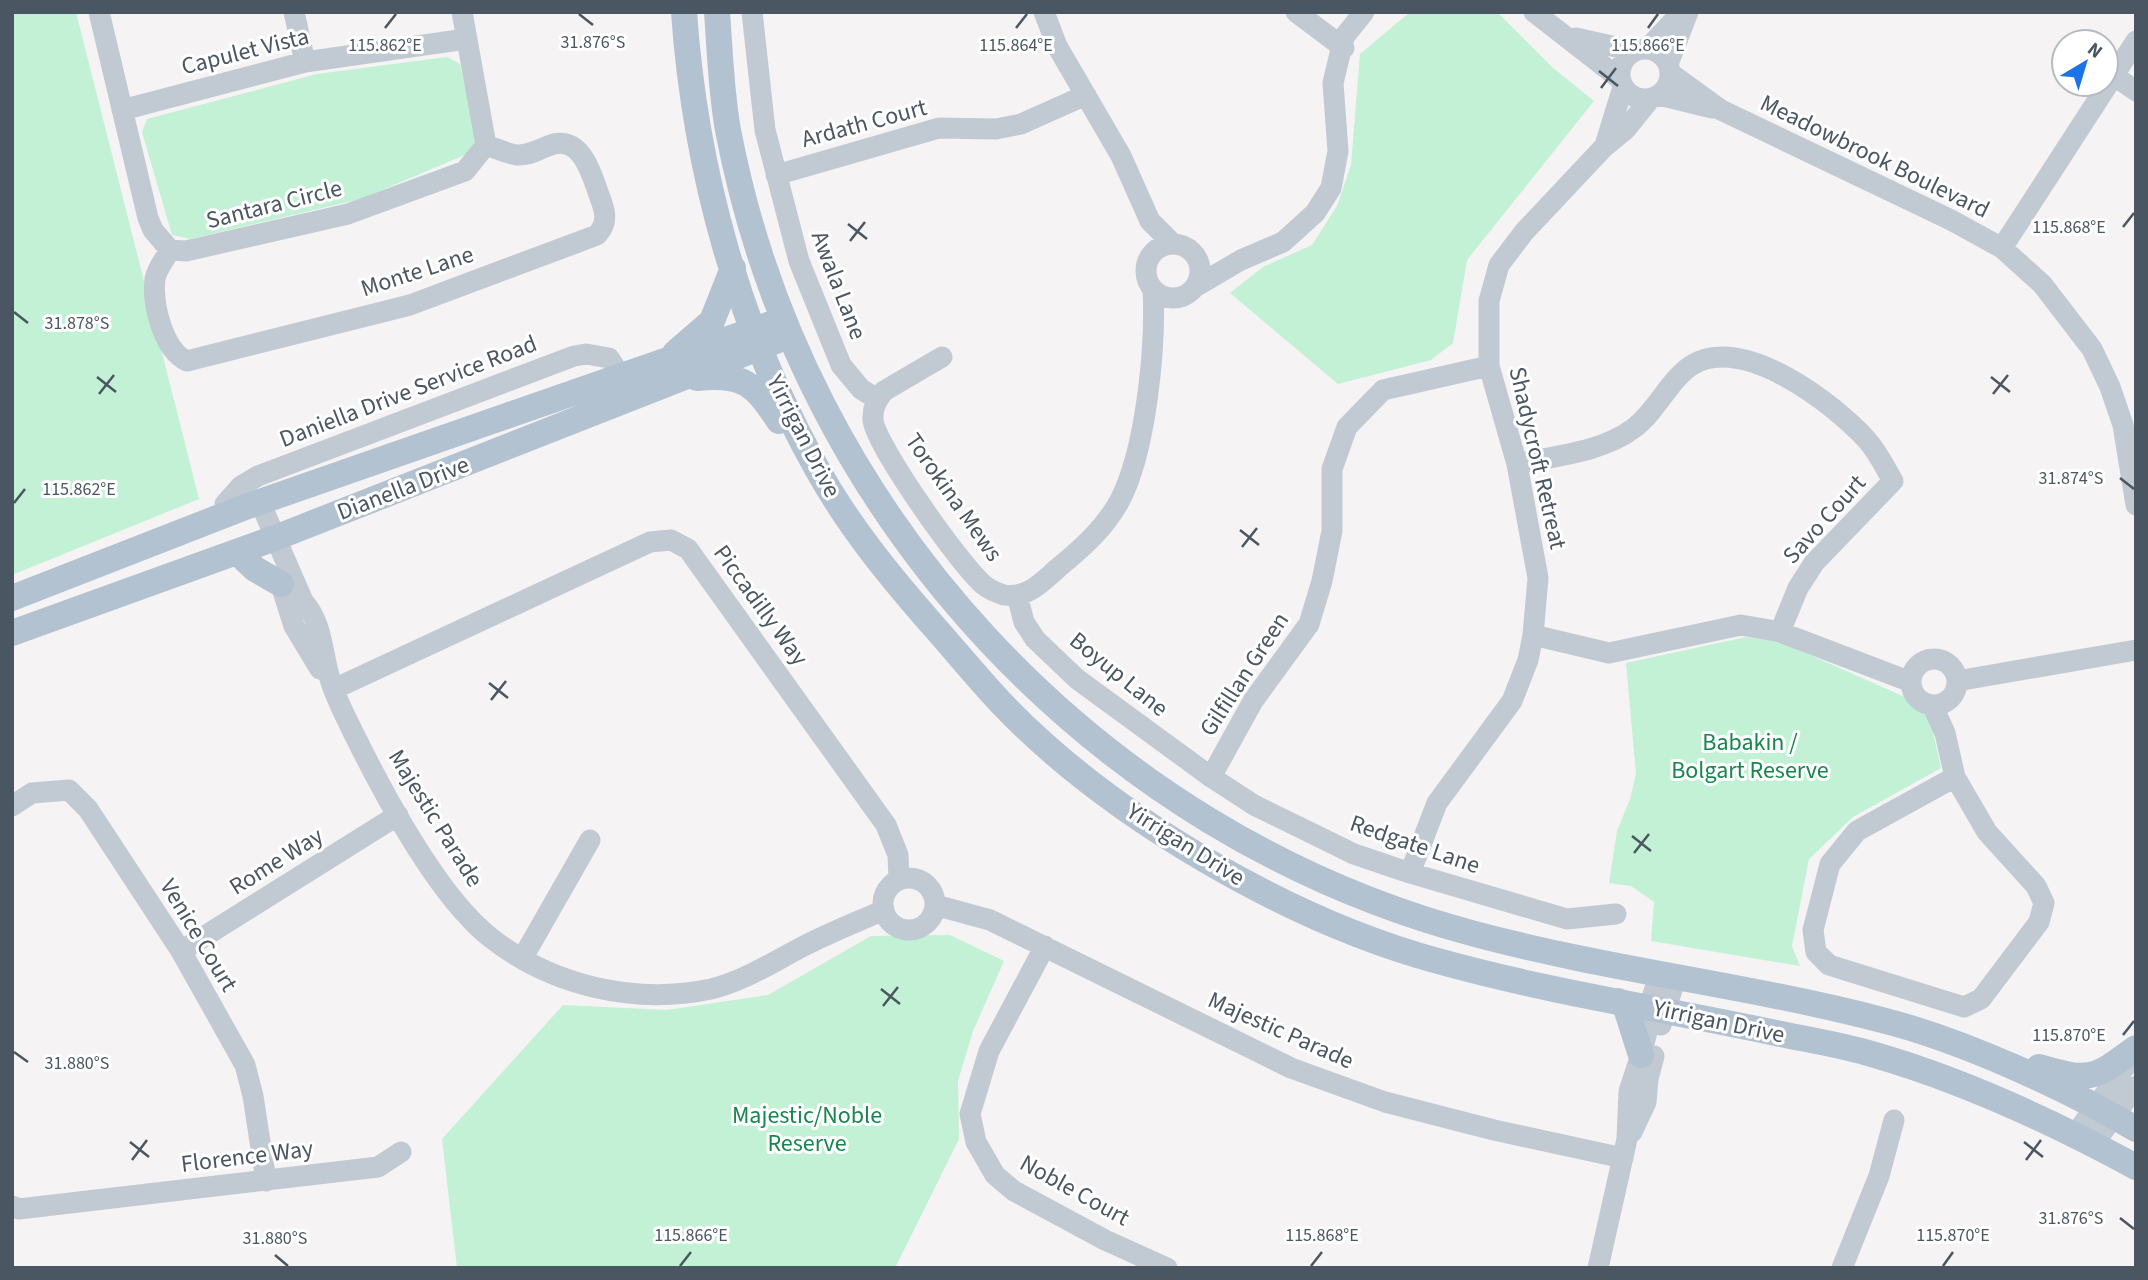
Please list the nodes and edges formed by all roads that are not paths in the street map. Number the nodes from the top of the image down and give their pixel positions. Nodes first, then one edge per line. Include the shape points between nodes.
1 (99, 12) edge
2 (295, 12) edge
3 (462, 12) edge
4 (684, 12) edge
5 (717, 12) edge
6 (751, 12) edge
7 (1044, 12) edge
8 (1296, 12) edge
9 (1364, 12) edge
10 (1534, 12) edge
11 (1682, 12) edge
12 (1688, 12) edge
13 (1561, 33) junction
14 (466, 39) junction
15 (2136, 41) edge
16 (1344, 48) junction
17 (1640, 50) junction
18 (305, 62) junction
19 (2120, 65) edge
20 (1669, 69) junction
21 (2120, 80) edge
22 (1622, 83) junction
23 (2136, 91) edge
24 (1086, 95) junction
25 (1655, 97) junction
26 (2098, 98) edge
27 (122, 110) junction
28 (1721, 110) junction
29 (486, 145) junction
30 (1604, 147) junction
31 (776, 174) junction
32 (1139, 200) junction
33 (1173, 244) junction
34 (2002, 248) junction
35 (170, 250) junction
36 (1196, 257) junction
37 (1149, 259) junction
38 (1241, 260) junction
39 (733, 268) junction
40 (1153, 289) junction
41 (1189, 292) junction
42 (788, 326) junction
43 (758, 339) junction
44 (1152, 351) junction
45 (942, 357) dead end
46 (1489, 366) junction
47 (673, 370) junction
48 (621, 376) junction
49 (877, 399) junction
50 (1517, 464) junction
51 (2136, 505) edge
52 (246, 508) junction
53 (861, 539) junction
54 (269, 540) junction
55 (237, 552) junction
56 (281, 584) junction
57 (1017, 595) junction
58 (12, 598) edge
59 (1780, 632) junction
60 (12, 633) edge
61 (1533, 635) junction
62 (2136, 650) edge
63 (1957, 681) junction
64 (1911, 682) junction
65 (331, 683) junction
66 (1932, 705) junction
67 (1211, 777) junction
68 (1955, 777) junction
69 (12, 806) edge
70 (398, 815) junction
71 (590, 840) dead end
72 (1410, 873) junction
73 (899, 880) junction
74 (935, 905) junction
75 (884, 910) junction
76 (1616, 914) dead end
77 (1045, 946) junction
78 (181, 951) junction
79 (522, 959) junction
80 (1668, 975) junction
81 (1618, 1001) junction
82 (1656, 1008) junction
83 (2136, 1051) edge
84 (1641, 1055) junction
85 (1995, 1060) junction
86 (2136, 1086) edge
87 (2115, 1117) edge
88 (1894, 1120) dead end
89 (2084, 1140) junction
90 (1625, 1148) junction
91 (401, 1152) dead end
92 (2136, 1167) edge
93 (266, 1181) junction
94 (12, 1206) edge
95 (1167, 1268) edge
96 (1598, 1268) edge
97 (1842, 1268) edge

1 - 27 street
2 - 18 street
3 - 14 street
4 - 39 main road, Yirrigan Drive via 702,163
5 - 42 main road, Yirrigan Drive via 728,129 759,248
6 - 31 street, Awala Lane via 756,72
7 - 24 street via 1057,46
8 - 16 street
9 - 16 street via 1344,37
10 - 13 street, Meadowbrook Boulevard
11 - 17 street
12 - 20 street
13 - 17 street, Meadowbrook Boulevard via 1593,45
13 - 22 street, Meadowbrook Boulevard
14 - 18 street, Capulet Vista
14 - 29 street
15 - 19 street
16 - 38 street via 1333,83 1338,151 1331,188 1315,212 1283,242
17 - 20 street, Meadowbrook Boulevard via 1660,54
17 - 22 street via 1621,65
18 - 27 street, Capulet Vista
20 - 25 street via 1668,86
20 - 28 street, Meadowbrook Boulevard
21 - 23 street
22 - 25 street, Meadowbrook Boulevard via 1635,97
22 - 30 street, Shadycroft Retreat
24 - 31 street, Ardath Court via 1021,124 996,129 939,128
24 - 32 street via 1121,156
25 - 28 street, Meadowbrook Boulevard
25 - 30 street, Shadycroft Retreat
26 - 34 street
27 - 35 street via 148,218
28 - 34 street, Meadowbrook Boulevard
29 - 35 street, Santara Circle via 476,161 458,174 348,215 205,248
29 - 35 street, Monte Lane via 516,155 568,143 589,166 605,210 603,228 410,305 187,361 169,348 157,299 155,281
30 - 46 street, Shadycroft Retreat via 1499,265 1489,301
31 - 49 street, Awala Lane via 799,261 841,365 861,389
32 - 33 street via 1150,221
32 - 37 street
33 - 36 street via 1188,248
33 - 37 street via 1161,247
34 - 51 street, Meadowbrook Boulevard via 2042,284 2092,349 2123,425
36 - 38 street
36 - 41 street via 1200,270
37 - 40 street via 1146,275
38 - 41 street
39 - 43 main road, Yirrigan Drive
39 - 47 main road via 712,321
40 - 41 street via 1167,298
40 - 44 street
41 - 44 street via 1170,314
42 - 43 main road, Dianella Drive
42 - 80 main road, Yirrigan Drive via 827,417 894,527 972,623 1093,741 1210,822 1350,894 1474,934
43 - 47 main road, Dianella Drive
43 - 53 main road, Yirrigan Drive via 817,468
44 - 57 street via 1135,460 1120,501 1082,548 1031,591
45 - 49 street via 895,382
46 - 50 street, Shadycroft Retreat
46 - 67 street, Gilfillan Green via 1383,390 1347,427 1332,469 1332,531 1309,624 1253,701
47 - 48 main road, Dianella Drive
47 - 53 main road via 742,381 761,392 832,512
47 - 54 main road, Dianella Drive
48 - 52 main road, Dianella Drive
48 - 52 street, Daniella Drive Service Road via 609,358 574,356 258,476 225,504
49 - 57 street, Torokina Mews via 873,421 899,471 968,568 985,586
50 - 59 street, Savo Court via 1604,444 1634,428 1691,366 1714,357 1746,358 1820,397 1868,441 1893,481 1814,563
50 - 61 street, Shadycroft Retreat via 1538,578
52 - 54 street, Majestic Parade
52 - 58 main road, Dianella Drive
53 - 81 main road, Yirrigan Drive via 1006,708 1073,768 1184,848 1262,891 1392,947 1500,977
54 - 55 main road, Dianella Drive
54 - 56 street, Majestic Parade
54 - 65 street, Majestic Parade via 313,612
55 - 56 main road
55 - 60 main road, Dianella Drive
56 - 65 street, Majestic Parade via 299,636
57 - 67 street, Boyup Lane via 1024,622 1035,639 1077,679
59 - 61 street via 1741,625 1609,653
59 - 64 street
61 - 72 street, Shadycroft Retreat via 1512,701 1437,803
62 - 63 street
63 - 64 street via 1952,666 1930,659 1916,667
63 - 66 street via 1953,696
64 - 66 street via 1916,695
65 - 70 street, Majestic Parade
65 - 73 street, Piccadilly Way via 650,542 671,540 688,549 886,825 898,855
66 - 68 street via 1945,733
67 - 72 street, Redgate Lane via 1354,854
68 - 68 street via 1987,832 2036,887 2044,903 2039,922 1981,999 1964,1007 1829,965 1816,951 1813,930 1830,864 1857,831
69 - 78 street, Venice Court via 32,793 69,790 88,809
70 - 78 street, Rome Way
70 - 79 street, Majestic Parade via 456,902 491,938
71 - 79 street
72 - 76 street, Redgate Lane via 1567,919
73 - 74 street via 912,878 924,883
73 - 75 street via 885,895
74 - 75 street via 927,923 915,929 896,926
74 - 77 street, Majestic Parade via 968,912
75 - 79 street, Majestic Parade via 755,973 712,988 665,994 616,992 582,985
77 - 90 street, Majestic Parade via 1280,1063 1373,1098 1494,1130
77 - 95 street, Noble Court via 989,1051 970,1114 976,1142 995,1175 1014,1191
78 - 93 street, Venice Court via 246,1065
80 - 82 street
80 - 85 main road, Yirrigan Drive via 1888,1021
81 - 82 main road, Yirrigan Drive
81 - 84 main road via 1625,1005
82 - 84 street
82 - 89 main road, Yirrigan Drive via 1873,1054 1978,1090
82 - 90 street via 1647,1102
83 - 85 main road via 2090,1076
83 - 87 street
84 - 90 street via 1629,1091
85 - 87 main road, Yirrigan Drive
86 - 87 street
87 - 89 street
88 - 97 street via 1879,1176
89 - 92 main road, Yirrigan Drive
90 - 96 street
91 - 93 street, Florence Way via 378,1167
93 - 94 street, Florence Way via 19,1209

